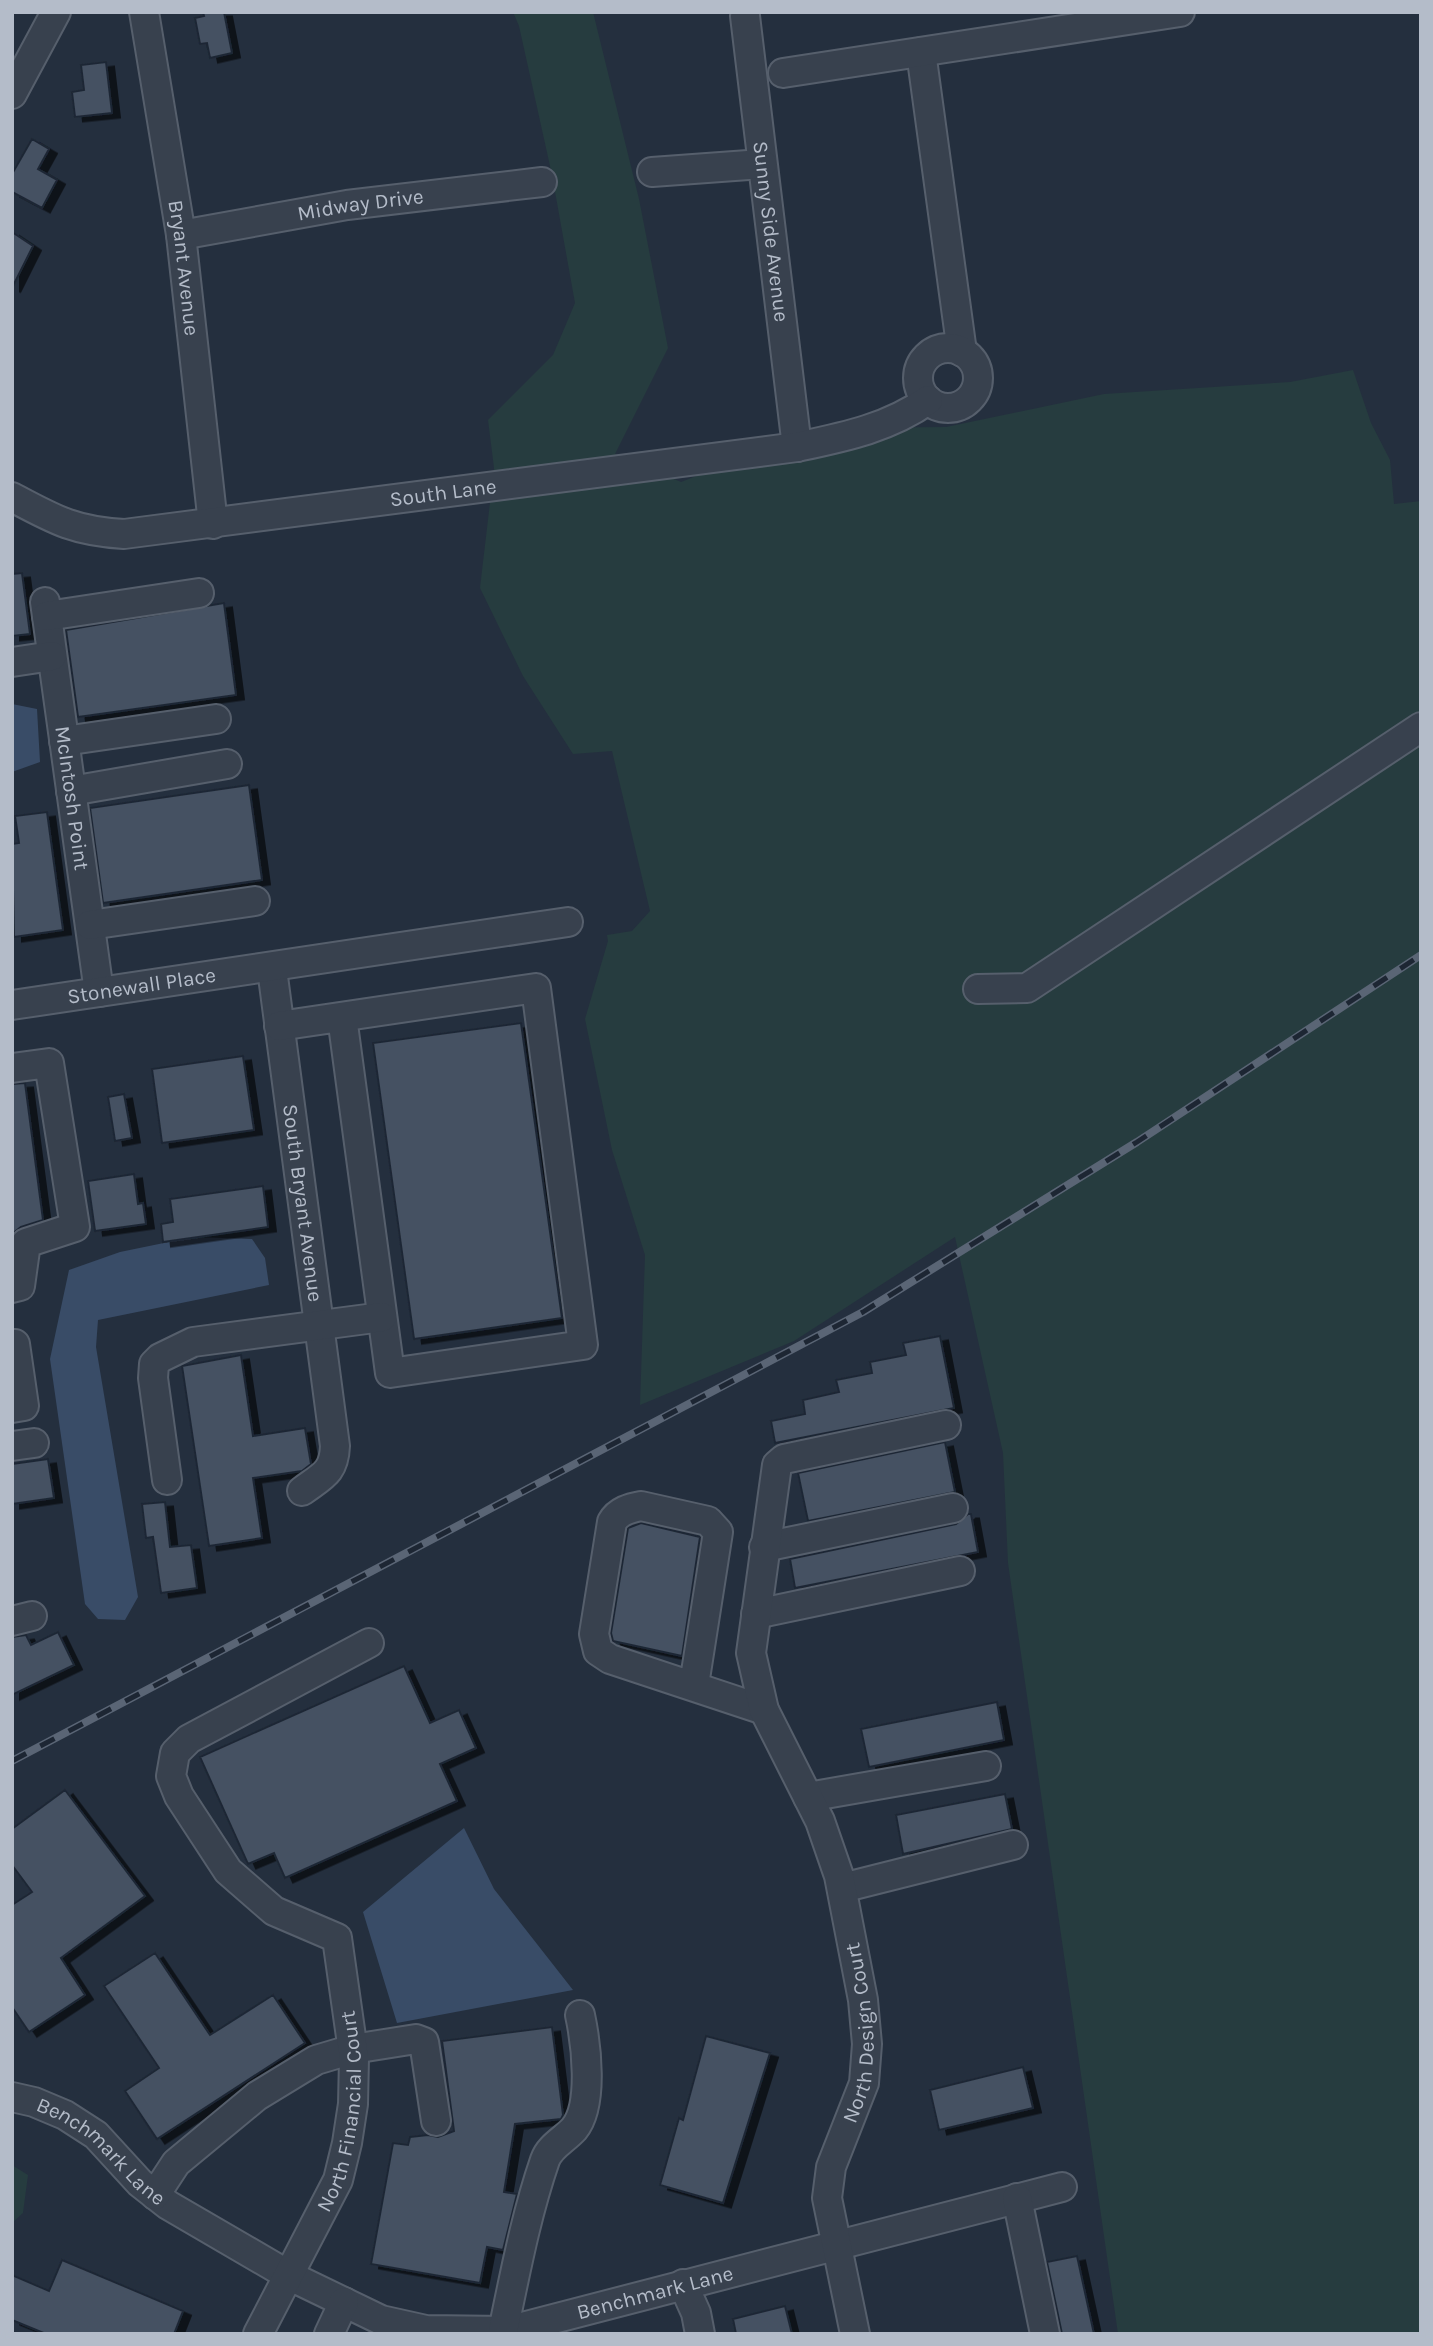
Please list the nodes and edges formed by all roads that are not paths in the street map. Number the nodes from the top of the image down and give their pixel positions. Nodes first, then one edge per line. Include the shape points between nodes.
1 (56, 12) edge
2 (144, 12) edge
3 (1180, 12) edge
4 (745, 16) dead end
5 (921, 52) junction
6 (783, 73) dead end
7 (12, 94) edge
8 (762, 164) junction
9 (652, 172) dead end
10 (542, 182) dead end
11 (181, 235) junction
12 (962, 352) junction
13 (928, 400) junction
14 (797, 447) junction
15 (12, 497) edge
16 (213, 524) junction
17 (199, 593) dead end
18 (52, 656) junction
19 (12, 662) edge
20 (216, 719) dead end
21 (1421, 727) edge
22 (64, 740) junction
23 (227, 764) dead end
24 (71, 792) junction
25 (255, 901) dead end
26 (568, 922) dead end
27 (90, 925) junction
28 (272, 969) junction
29 (978, 989) dead end
30 (99, 992) junction
31 (12, 1005) edge
32 (342, 1017) junction
33 (279, 1026) junction
34 (12, 1068) edge
35 (12, 1288) edge
36 (382, 1317) junction
37 (319, 1327) junction
38 (12, 1344) edge
39 (12, 1408) edge
40 (946, 1425) dead end
41 (167, 1480) dead end
42 (302, 1491) dead end
43 (953, 1508) dead end
44 (764, 1547) junction
45 (960, 1572) dead end
46 (756, 1614) junction
47 (369, 1643) dead end
48 (694, 1685) junction
49 (764, 1710) junction
50 (986, 1766) dead end
51 (808, 1797) junction
52 (1013, 1845) dead end
53 (842, 1888) junction
54 (580, 2015) dead end
55 (353, 2049) junction
56 (12, 2097) edge
57 (436, 2121) dead end
58 (1062, 2187) dead end
59 (155, 2195) junction
60 (1017, 2198) junction
61 (834, 2244) junction
62 (290, 2276) junction
63 (683, 2284) junction
64 (344, 2302) junction
65 (393, 2328) edge
66 (503, 2331) junction
67 (258, 2334) edge
68 (329, 2334) edge
69 (700, 2334) edge
70 (855, 2334) edge
71 (1045, 2334) edge

1 - 7 street
2 - 11 street, Bryant Avenue
3 - 5 street
4 - 8 street, Sunny Side Avenue
5 - 6 street
5 - 12 street
8 - 9 street
8 - 14 street, Sunny Side Avenue
10 - 11 street, Midway Drive via 347,205
11 - 16 street, Bryant Avenue
12 - 13 street via 944,348 921,364 918,383
12 - 13 street via 970,357 978,374 973,394 957,406 937,406
13 - 14 street, South Lane via 907,415 869,431
14 - 16 street, South Lane
15 - 16 street, South Lane via 90,532 124,534
17 - 18 street, McIntosh Point via 46,609
18 - 19 street
18 - 22 street, McIntosh Point
20 - 22 street
21 - 29 street via 1027,988
22 - 24 street, McIntosh Point
23 - 24 street
24 - 27 street, McIntosh Point
25 - 27 street
26 - 28 street, Stonewall Place
27 - 30 street, McIntosh Point
28 - 30 street, Stonewall Place
28 - 33 street, South Bryant Avenue
30 - 31 street, Stonewall Place
32 - 33 street
32 - 36 street
32 - 36 street via 536,988 583,1345 390,1373
33 - 37 street, South Bryant Avenue
34 - 35 street via 48,1063 75,1227 26,1243 20,1286
36 - 37 street
37 - 41 street via 194,1342 154,1364
37 - 42 street, South Bryant Avenue via 335,1463
38 - 39 street via 24,1406
40 - 44 street, North Design Court via 784,1459 773,1474
43 - 44 street
44 - 46 street, North Design Court
45 - 46 street
46 - 49 street, North Design Court via 751,1653
47 - 55 street, North Financial Court via 189,1739 175,1753 171,1776 228,1871 274,1911 337,1938
48 - 48 street via 610,1659 594,1642 612,1522 632,1508 708,1521 718,1531
48 - 49 street
49 - 51 street, North Design Court
50 - 51 street
51 - 53 street, North Design Court
52 - 53 street
53 - 61 street, North Design Court via 867,2044 864,2083 831,2167 827,2198
54 - 66 street via 588,2063 579,2118 575,2128 546,2156
55 - 57 street via 416,2039 424,2042
55 - 59 street via 316,2060 257,2096 176,2163
55 - 62 street, North Financial Court via 354,2104 338,2180
56 - 59 street, Benchmark Lane via 65,2115 96,2135
58 - 60 street, Benchmark Lane
59 - 62 street, Benchmark Lane
60 - 61 street, Benchmark Lane
60 - 71 street
61 - 63 street, Benchmark Lane
61 - 70 street, North Design Court
62 - 64 street, Benchmark Lane
62 - 67 street, North Financial Court
63 - 66 street, Benchmark Lane
63 - 69 street
64 - 65 street, Benchmark Lane
64 - 68 street
65 - 66 street, Benchmark Lane

